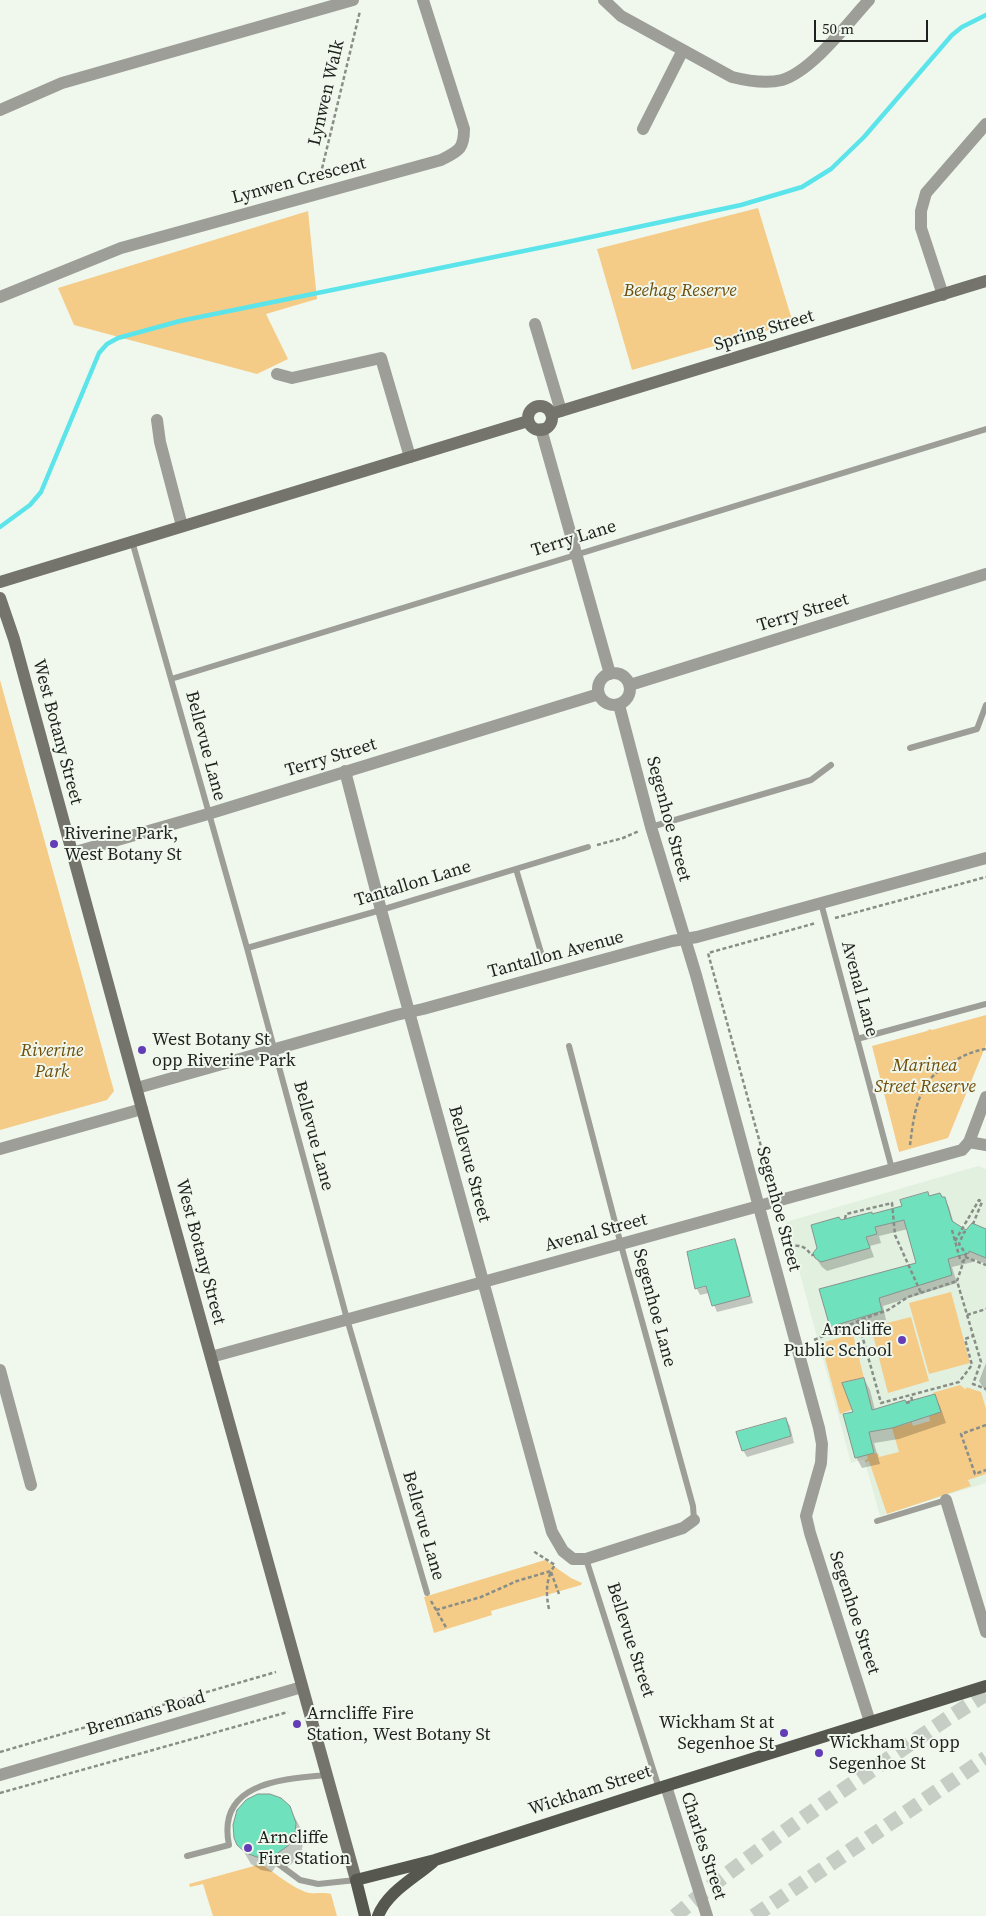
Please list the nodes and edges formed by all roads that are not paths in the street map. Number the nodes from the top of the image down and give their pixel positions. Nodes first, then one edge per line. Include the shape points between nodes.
1 (423, 0) edge
2 (604, 0) edge
3 (869, 0) edge
4 (357, 5) edge
5 (683, 50) junction
6 (0, 110) edge
7 (986, 124) edge
8 (643, 129) dead end
9 (986, 281) edge
10 (942, 295) junction
11 (0, 297) edge
12 (535, 324) dead end
13 (277, 374) dead end
14 (556, 413) junction
15 (157, 420) dead end
16 (528, 421) junction
17 (986, 429) edge
18 (541, 430) junction
19 (410, 457) junction
20 (182, 526) junction
21 (132, 541) junction
22 (576, 554) junction
23 (986, 574) edge
24 (0, 582) edge
25 (0, 598) edge
26 (610, 674) junction
27 (171, 679) junction
28 (630, 685) junction
29 (599, 694) junction
30 (619, 705) junction
31 (986, 705) edge
32 (910, 748) dead end
33 (831, 764) dead end
34 (345, 771) junction
35 (208, 814) junction
36 (651, 826) junction
37 (588, 847) dead end
38 (72, 853) junction
39 (986, 858) edge
40 (516, 869) junction
41 (821, 904) junction
42 (381, 910) junction
43 (684, 939) junction
44 (247, 948) junction
45 (543, 959) dead end
46 (986, 1004) edge
47 (410, 1012) junction
48 (857, 1039) junction
49 (569, 1046) dead end
50 (274, 1050) junction
51 (137, 1088) junction
52 (986, 1098) edge
53 (142, 1109) junction
54 (969, 1142) junction
55 (986, 1146) edge
56 (0, 1149) edge
57 (892, 1169) junction
58 (759, 1207) junction
59 (621, 1245) junction
60 (483, 1282) junction
61 (347, 1320) junction
62 (211, 1357) junction
63 (0, 1370) edge
64 (31, 1485) dead end
65 (946, 1500) joint
66 (694, 1520) joint
67 (877, 1521) dead end
68 (586, 1559) junction
69 (427, 1594) road end
70 (986, 1632) edge
71 (986, 1686) edge
72 (302, 1687) junction
73 (870, 1722) junction
74 (0, 1774) edge
75 (327, 1775) junction
76 (662, 1787) junction
77 (187, 1856) dead end
78 (269, 1857) dead end
79 (435, 1860) junction
80 (356, 1880) junction
81 (365, 1916) edge
82 (378, 1916) edge
83 (707, 1916) edge

1 - 11 street, Lynwen Crescent via 464,130 464,142 457,151 441,160 121,248
2 - 5 street via 621,16
3 - 5 street via 816,58 796,74 781,80 748,81 732,77
4 - 6 street via 62,83
5 - 8 street
7 - 10 street via 926,194 921,211 922,228
9 - 10 main road, Spring Street
10 - 14 main road, Spring Street
12 - 14 street
13 - 19 street via 292,378 382,358
14 - 16 main road via 543,406 534,407
14 - 18 main road via 550,424
15 - 20 street
16 - 18 main road via 532,427
16 - 19 main road
17 - 22 lane, Terry Lane
18 - 22 street
19 - 20 main road
20 - 21 main road
21 - 24 main road
21 - 27 lane, Bellevue Lane
22 - 26 street
22 - 27 lane, Terry Lane
23 - 28 street, Terry Street
25 - 38 main road, West Botany Street
26 - 28 street via 622,676
26 - 29 street via 602,680
27 - 35 lane, Bellevue Lane
28 - 30 street via 628,697
29 - 30 street via 609,705
29 - 34 street, Terry Street
30 - 36 street, Segenhoe Street
31 - 32 lane via 977,728
33 - 36 lane via 810,780
34 - 35 street, Terry Street
34 - 42 street, Bellevue Street
35 - 38 street, Terry Street
35 - 44 lane, Bellevue Lane
36 - 43 street, Segenhoe Street
37 - 40 lane, Tantallon Lane
38 - 51 main road, West Botany Street
39 - 41 street, Tantallon Avenue
40 - 42 lane, Tantallon Lane
40 - 45 lane
41 - 43 street, Tantallon Avenue
41 - 48 lane, Avenal Lane
42 - 44 lane, Tantallon Lane
42 - 47 street, Bellevue Street
43 - 47 street, Tantallon Avenue
43 - 58 street, Segenhoe Street
44 - 50 lane, Bellevue Lane
46 - 48 lane
47 - 50 street, Tantallon Avenue
47 - 60 street, Bellevue Street
48 - 57 lane, Avenal Lane
49 - 59 lane, Segenhoe Lane
50 - 51 street, Tantallon Avenue
50 - 61 lane, Bellevue Lane
51 - 53 main road, West Botany Street
52 - 54 street
53 - 56 street
53 - 62 main road, West Botany Street
54 - 55 street
54 - 57 street, Avenal Street via 962,1150
57 - 58 street, Avenal Street
58 - 59 street, Avenal Street
58 - 73 street, Segenhoe Street via 822,1444 818,1478 806,1516
59 - 60 street, Avenal Street
59 - 66 lane, Segenhoe Lane via 693,1506
60 - 61 street, Avenal Street
60 - 68 street, Bellevue Street via 547,1518 563,1551 573,1559
61 - 62 street, Avenal Street
61 - 69 lane, Bellevue Lane
62 - 72 main road, West Botany Street
63 - 64 street
65 - 67 lane
65 - 70 street
66 - 68 street via 683,1528
68 - 76 lane, Bellevue Street
71 - 73 main road, Wickham Street
72 - 74 street, Brennans Road
72 - 75 main road, West Botany Street
73 - 76 main road, Wickham Street
75 - 77 lane via 266,1783 248,1792 238,1800 229,1816 230,1845
75 - 80 main road, West Botany Street
76 - 79 main road, Wickham Street
76 - 83 street, Charles Street
78 - 80 lane via 300,1880 318,1884
79 - 80 main road, Wickham Street
79 - 82 main road, Wickham Street via 389,1898
80 - 81 main road, West Botany Street

